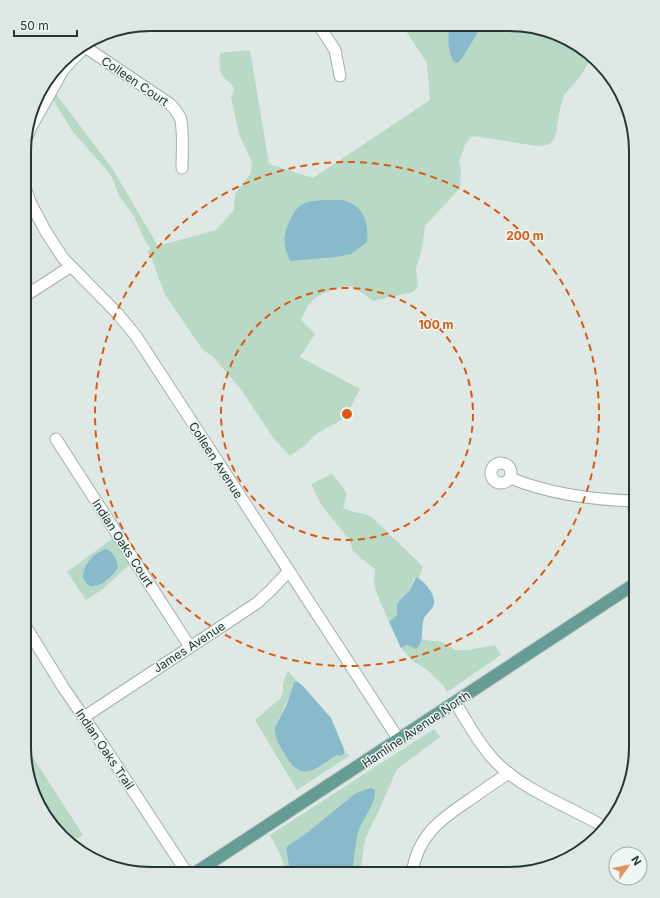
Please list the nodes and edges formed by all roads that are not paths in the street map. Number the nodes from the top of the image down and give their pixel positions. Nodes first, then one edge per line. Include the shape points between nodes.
1 (323, 31) edge
2 (92, 47) edge
3 (63, 70) edge
4 (340, 76) dead end
5 (35, 120) edge
6 (182, 168) dead end
7 (31, 204) edge
8 (70, 267) junction
9 (31, 292) edge
10 (56, 439) dead end
11 (510, 478) dead end
12 (629, 501) edge
13 (289, 572) junction
14 (629, 588) edge
15 (31, 636) edge
16 (190, 647) junction
17 (455, 702) junction
18 (84, 717) junction
19 (399, 740) junction
20 (509, 773) junction
21 (600, 825) edge
22 (183, 867) edge
23 (204, 867) edge
24 (413, 867) edge

1 - 4 street via 335,50
2 - 6 street, Colleen Court via 175,109 182,125
3 - 5 street
7 - 8 street, Colleen Avenue via 54,245
8 - 9 street
8 - 13 street, Colleen Avenue via 118,314 136,336
10 - 16 street, Indian Oaks Court
11 - 12 street via 562,494
13 - 16 street, James Avenue via 257,602
13 - 19 street, Colleen Avenue
14 - 17 main road, Hamline Avenue North
15 - 18 street, Indian Oaks Trail
16 - 18 street, James Avenue
17 - 19 main road, Hamline Avenue North
17 - 20 street via 486,750
18 - 22 street, Indian Oaks Trail
19 - 23 main road, Hamline Avenue North
20 - 21 street via 527,786
20 - 24 street via 438,822 421,844

